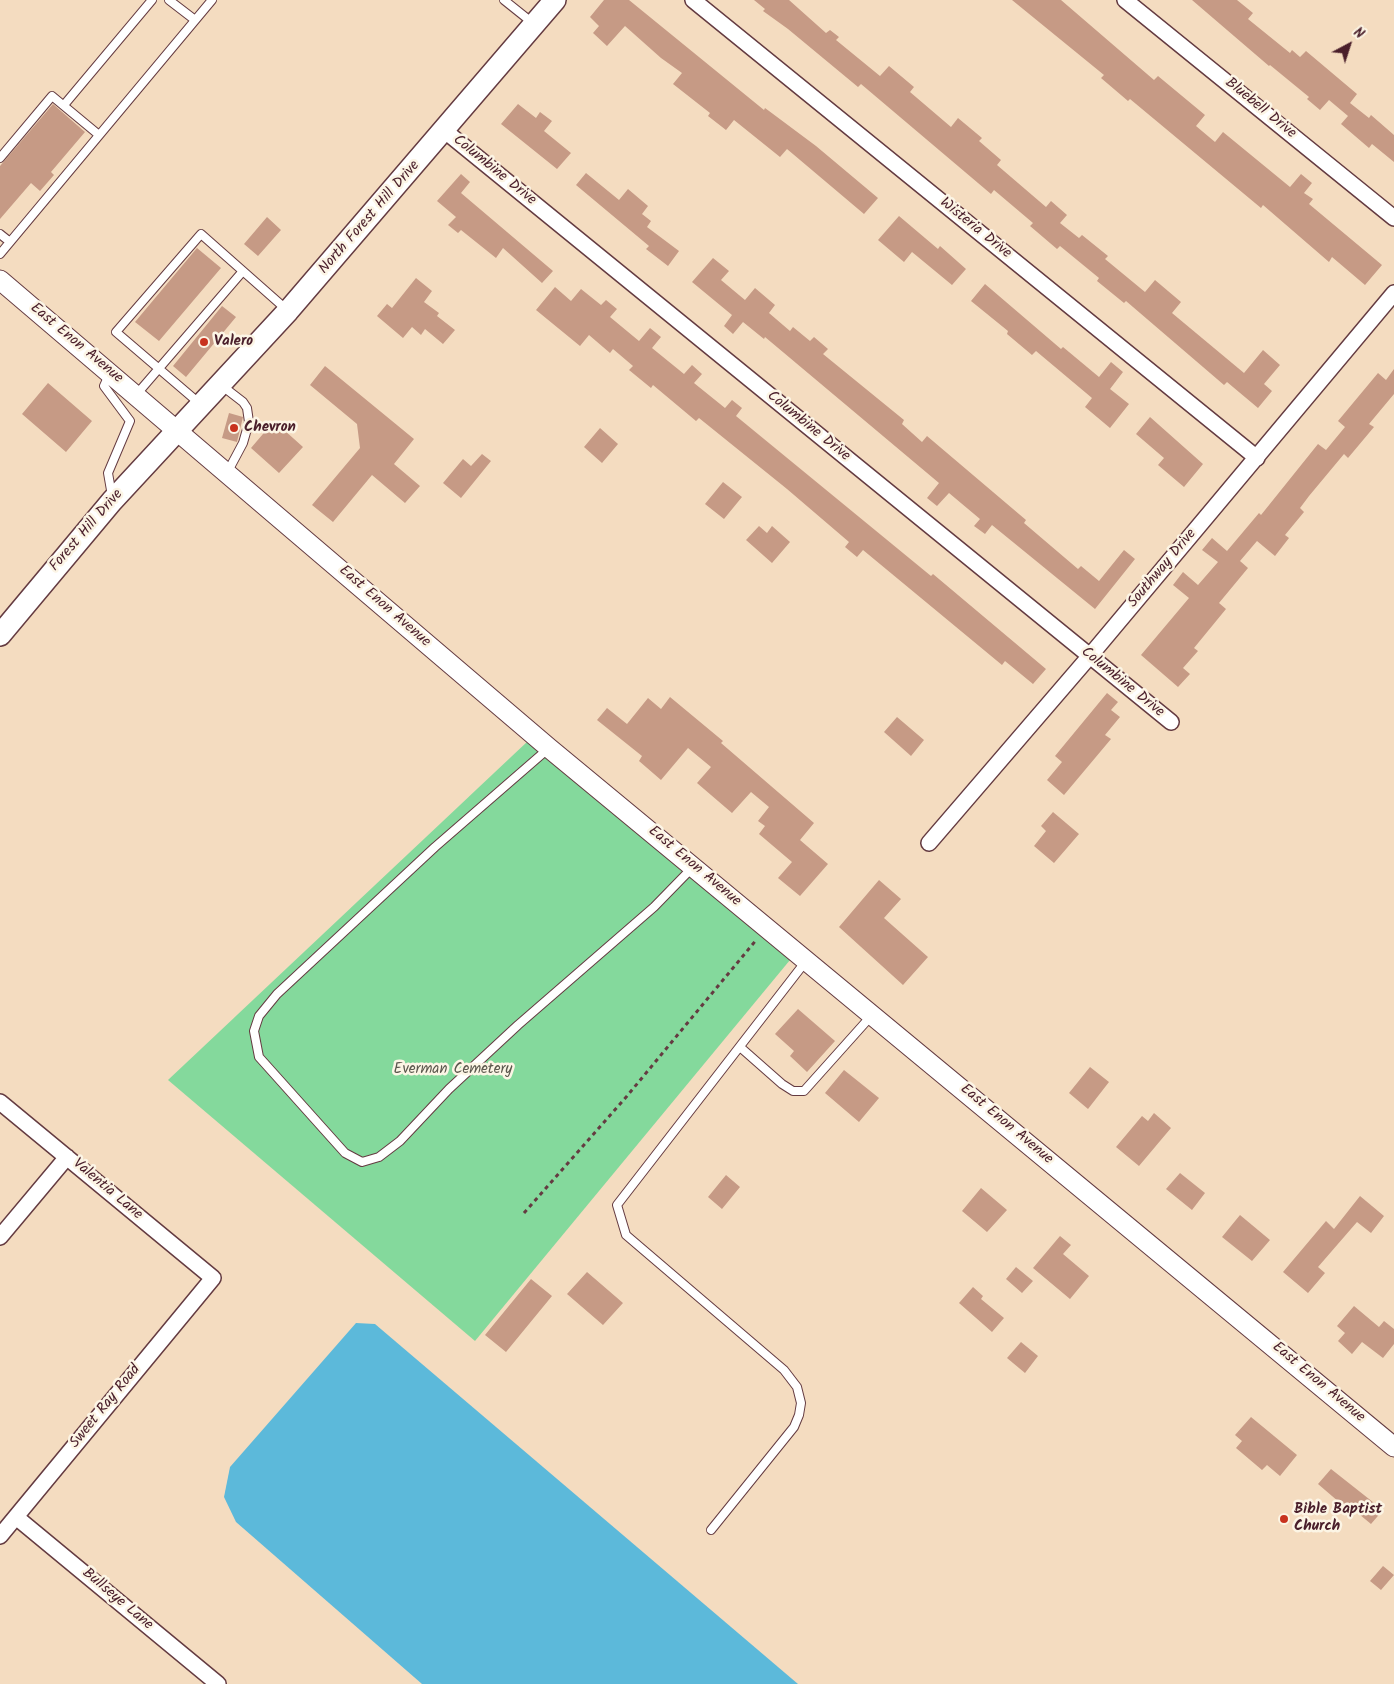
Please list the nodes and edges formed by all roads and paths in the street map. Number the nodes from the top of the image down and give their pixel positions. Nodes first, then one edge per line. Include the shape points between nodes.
1 (152, 0) edge
2 (169, 0) edge
3 (212, 0) edge
4 (504, 0) edge
5 (555, 0) edge
6 (693, 0) edge
7 (1125, 0) edge
8 (195, 20) junction
9 (534, 25) junction
10 (64, 106) junction
11 (445, 131) junction
12 (99, 135) junction
13 (0, 158) edge
14 (1394, 218) edge
15 (0, 234) edge
16 (10, 242) junction
17 (0, 254) edge
18 (243, 271) junction
19 (0, 280) edge
20 (1394, 293) edge
21 (288, 311) junction
22 (158, 369) junction
23 (110, 373) junction
24 (220, 383) junction
25 (136, 395) junction
26 (201, 404) junction
27 (177, 430) junction
28 (1257, 458) junction
29 (227, 472) junction
30 (112, 501) junction
31 (0, 635) edge
32 (1089, 657) junction
33 (1171, 722) dead end
34 (549, 748) junction
35 (929, 843) dead end
36 (694, 866) junction
37 (767, 927) junction
38 (807, 961) junction
39 (872, 1015) junction
40 (740, 1047) junction
41 (0, 1102) edge
42 (67, 1157) junction
43 (524, 1213) dead end
44 (0, 1237) edge
45 (213, 1278) joint
46 (1394, 1447) edge
47 (16, 1516) junction
48 (712, 1530) dead end
49 (0, 1536) edge
50 (218, 1684) edge

1 - 10 lane
2 - 8 lane
3 - 8 lane
4 - 9 lane
5 - 9 main road, North Forest Hill Drive
6 - 28 street, Wisteria Drive
7 - 14 street, Bluebell Drive
8 - 12 lane
9 - 11 main road, North Forest Hill Drive
10 - 12 lane
10 - 13 lane via 52,96
11 - 21 main road, North Forest Hill Drive
11 - 32 street, Columbine Drive
12 - 16 lane
15 - 16 lane
16 - 17 lane
18 - 21 lane
18 - 22 lane
18 - 22 lane via 201,234 116,332
19 - 23 street, East Enon Avenue
20 - 28 street, Southway Drive
21 - 24 main road, North Forest Hill Drive
22 - 25 lane
22 - 26 lane
23 - 25 street, East Enon Avenue
23 - 30 lane via 104,386 130,421 108,473
24 - 26 main road, North Forest Hill Drive
24 - 29 lane via 243,402 249,422 244,443
25 - 27 street, East Enon Avenue
26 - 27 main road, North Forest Hill Drive
27 - 29 street, East Enon Avenue
27 - 30 main road, Forest Hill Drive
28 - 32 street, Southway Drive
29 - 34 street, East Enon Avenue
30 - 31 main road, Forest Hill Drive
32 - 33 street, Columbine Drive
32 - 35 street, Southway Drive
34 - 36 street, East Enon Avenue
34 - 36 lane via 435,847 277,994 259,1016 254,1031 259,1057 345,1153 362,1162 379,1157 400,1141 449,1089 654,907
36 - 37 street, East Enon Avenue
37 - 38 street, East Enon Avenue
37 - 43 path via 627,1096
38 - 39 street, East Enon Avenue
38 - 40 lane
39 - 40 lane via 804,1090 793,1091 782,1084
39 - 46 street, East Enon Avenue
40 - 48 lane via 617,1205 626,1236 784,1370 797,1387 801,1403 794,1427
41 - 42 street, Valentia Lane
42 - 44 street
42 - 45 street, Valentia Lane
45 - 47 street, Sweet Ray Road
47 - 49 street, Sweet Ray Road
47 - 50 street, Bullseye Lane

